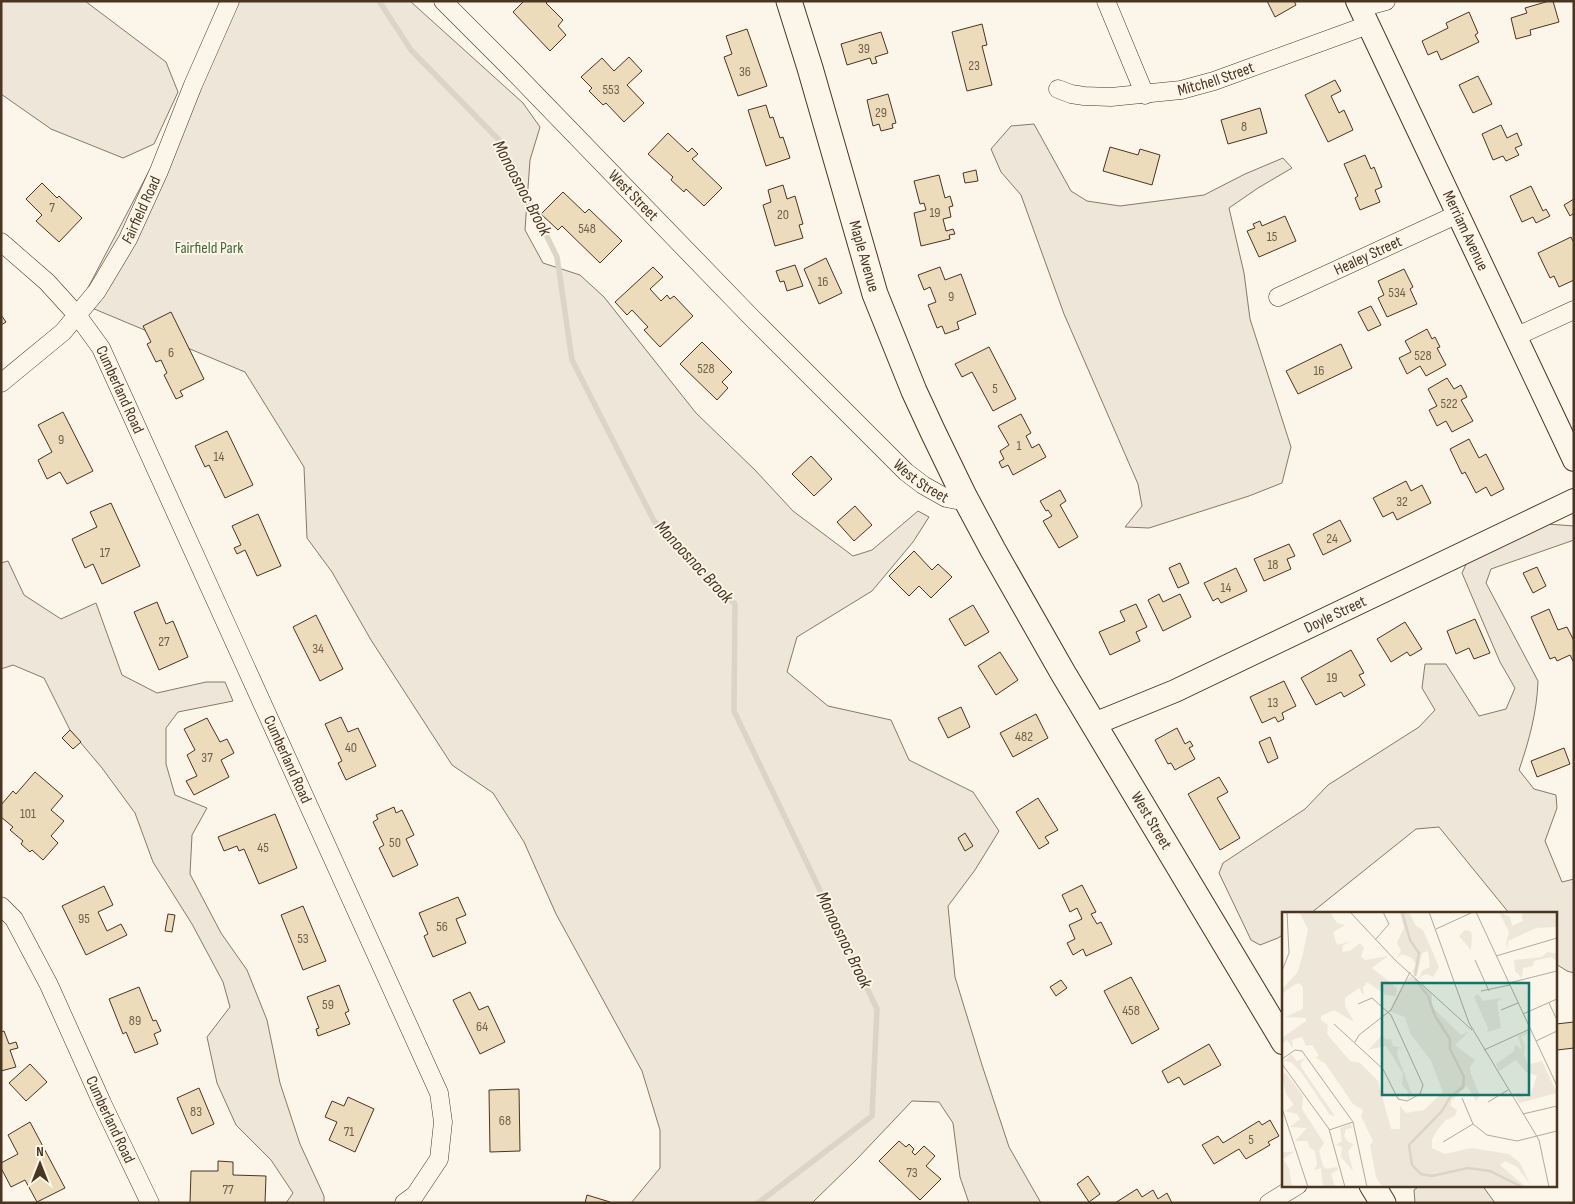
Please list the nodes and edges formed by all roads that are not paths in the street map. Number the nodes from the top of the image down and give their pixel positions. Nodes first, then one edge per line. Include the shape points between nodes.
1 (230, 1) edge
2 (443, 1) edge
3 (789, 1) edge
4 (1106, 1) edge
5 (1386, 1) edge
6 (1362, 11) edge
7 (1058, 89) dead end
8 (1145, 95) junction
9 (1458, 214) junction
10 (1, 242) edge
11 (1278, 297) dead end
12 (1574, 310) edge
13 (77, 315) junction
14 (1515, 337) junction
15 (1, 383) edge
16 (1574, 460) edge
17 (1574, 500) edge
18 (967, 502) junction
19 (1094, 724) junction
20 (1, 906) edge
21 (1282, 1039) edge
22 (1296, 1186) edge
23 (1373, 1186) edge
24 (150, 1203) edge
25 (404, 1203) edge
26 (1269, 1203) edge
27 (1383, 1203) edge

1 - 13 street, Fairfield Road via 128,239 97,291
2 - 18 street, West Street via 906,472 946,498
3 - 18 main road, Maple Avenue via 875,294 914,391
4 - 8 street
5 - 6 street, Mitchell Street
6 - 8 street, Mitchell Street via 1214,81
6 - 9 street, Merriam Avenue
7 - 8 street, Mitchell Street via 1084,96
9 - 11 street, Healey Street
9 - 14 street, Merriam Avenue
10 - 13 street, Cumberland Road via 47,282
12 - 14 street
13 - 15 street, Fairfield Road via 63,332
13 - 25 street, Cumberland Road via 101,348 439,1093 443,1122 440,1159 415,1195
14 - 16 street, Merriam Avenue
17 - 19 street, Doyle Street via 1175,691
18 - 19 main road, West Street
19 - 21 main road, West Street
20 - 24 street, Cumberland Road via 14,919 49,985
22 - 26 street
23 - 27 main road

